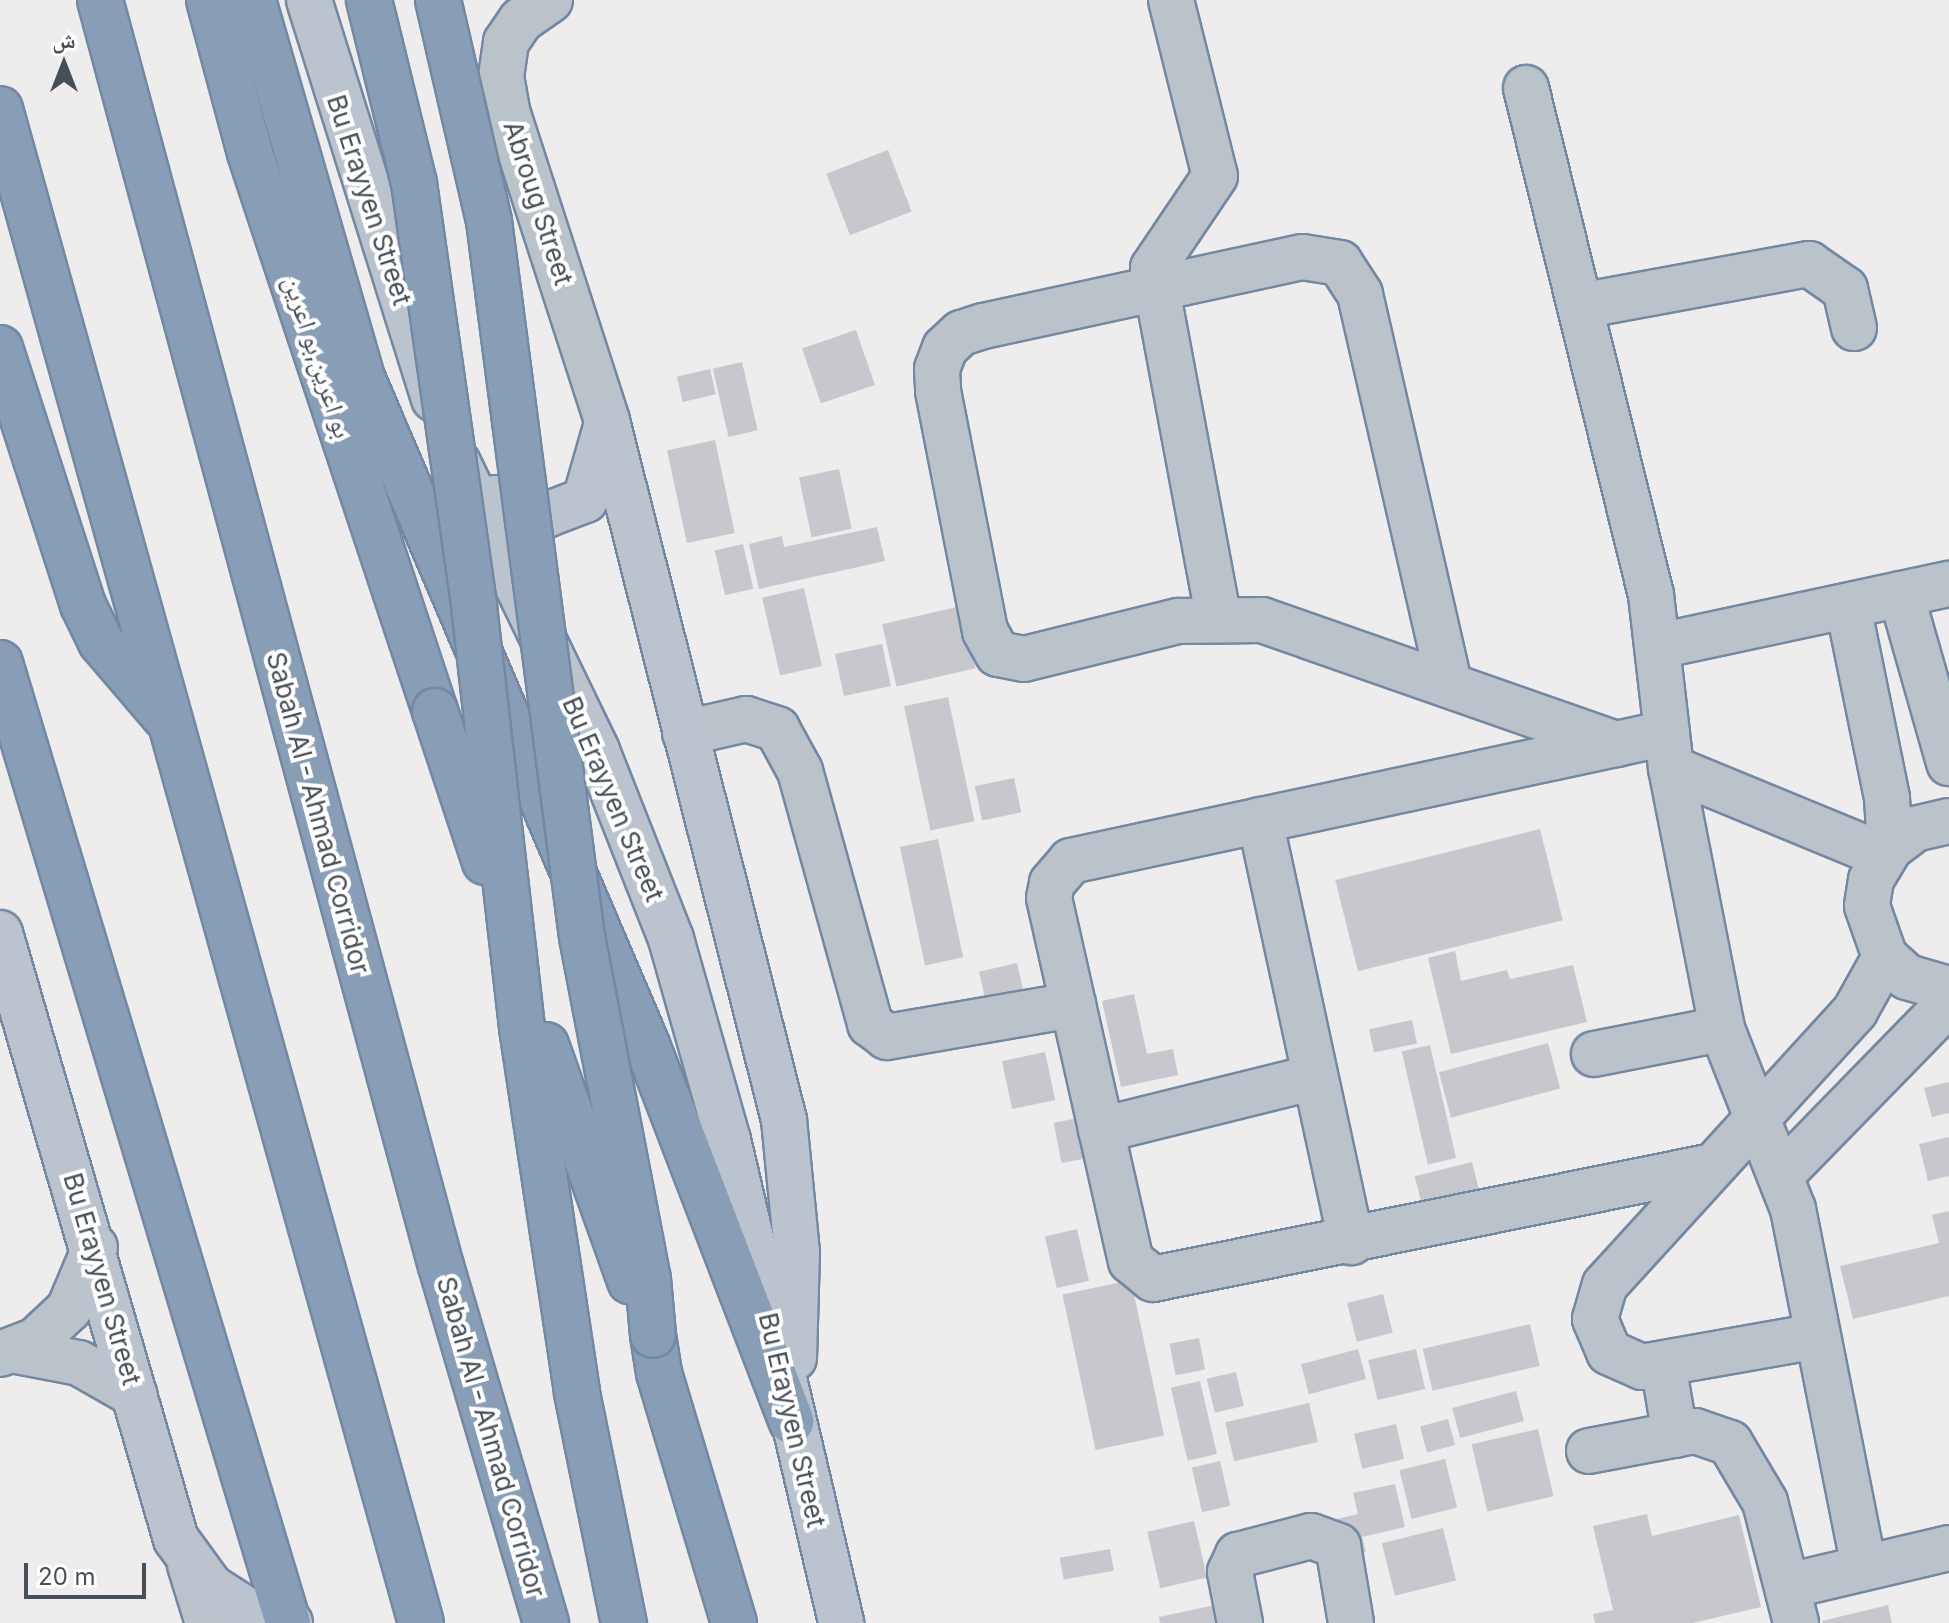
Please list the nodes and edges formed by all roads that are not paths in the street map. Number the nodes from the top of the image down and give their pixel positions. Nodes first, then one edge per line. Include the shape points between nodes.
1 (100, 0) edge
2 (209, 0) edge
3 (253, 0) edge
4 (309, 0) edge
5 (369, 0) edge
6 (438, 0) edge
7 (550, 0) edge
8 (1171, 0) edge
9 (1526, 88) dead end
10 (0, 109) edge
11 (1157, 290) junction
12 (1580, 306) junction
13 (1854, 328) dead end
14 (0, 348) edge
15 (607, 421) junction
16 (467, 485) junction
17 (1949, 584) edge
18 (1901, 594) junction
19 (1848, 606) junction
20 (1218, 617) junction
21 (1659, 646) junction
22 (0, 663) edge
23 (1449, 683) junction
24 (172, 725) junction
25 (685, 733) junction
26 (1617, 744) junction
27 (1669, 751) junction
28 (1949, 763) edge
29 (1260, 820) junction
30 (1949, 821) edge
31 (1887, 852) junction
32 (0, 933) edge
33 (1885, 957) junction
34 (1949, 989) edge
35 (1949, 1003) edge
36 (1073, 1005) junction
37 (1722, 1029) junction
38 (1949, 1050) edge
39 (1594, 1054) dead end
40 (1895, 1059) junction
41 (1315, 1077) junction
42 (1757, 1117) junction
43 (1101, 1130) junction
44 (1713, 1166) junction
45 (1783, 1173) junction
46 (1351, 1242) junction
47 (95, 1247) junction
48 (653, 1335) junction
49 (1817, 1336) junction
50 (8, 1353) edge
51 (1663, 1364) junction
52 (135, 1395) junction
53 (791, 1421) junction
54 (1675, 1435) junction
55 (1589, 1451) dead end
56 (1949, 1548) edge
57 (190, 1565) junction
58 (1864, 1567) junction
59 (1792, 1604) edge
60 (208, 1623) edge
61 (289, 1623) edge
62 (421, 1623) edge
63 (546, 1623) edge
64 (624, 1623) edge
65 (734, 1623) edge
66 (841, 1623) edge
67 (1240, 1623) edge
68 (1351, 1623) edge

1 - 63 highway, Sabah Al - Ahmad Corridor via 437,1251
2 - 48 highway, بو اعرين,بو اعرين, bridge via 250,153 435,711 600,1206
3 - 53 highway via 363,380 647,1045
4 - 16 main road, Bu Erayyen Street via 428,384
5 - 64 highway, bridge via 414,183 474,606 525,1044 577,1393
6 - 48 highway, bridge via 489,221 582,937 646,1267
7 - 15 street, Abroug Street via 521,20 506,42 501,76 508,114
8 - 11 street via 1215,176 1157,259
9 - 12 street
10 - 24 highway
11 - 20 street
11 - 20 street via 961,333 941,358 938,391 985,631 998,654 1024,659
11 - 23 street via 1322,255 1353,277
12 - 13 street via 1809,264 1845,289
12 - 21 street
14 - 24 highway via 83,605 101,642
15 - 16 main road via 585,500 564,513 514,508
15 - 25 main road
16 - 53 main road, Bu Erayyen Street via 597,751 671,939 728,1140
17 - 18 street
18 - 19 street
18 - 28 street
19 - 21 street
19 - 31 street via 1887,798
20 - 23 street via 1296,629
21 - 27 street
22 - 61 highway
23 - 26 street
24 - 62 highway
25 - 36 street via 746,719 777,729 800,771 870,1024 887,1037
25 - 53 main road via 764,1036 793,1176 797,1252
26 - 27 street
26 - 29 street
27 - 31 street
27 - 37 street
29 - 36 street via 1071,861 1060,870 1049,898
29 - 41 street
30 - 31 street via 1915,829
31 - 33 street via 1867,906
32 - 47 main road, Bu Erayyen Street
33 - 34 street via 1907,977
33 - 42 street via 1855,1011
35 - 40 street
36 - 43 street
37 - 39 street
37 - 42 street
38 - 40 street
40 - 45 street
41 - 43 street
41 - 46 street
42 - 44 street
42 - 45 street
43 - 46 street via 1131,1261 1153,1279
44 - 46 street
44 - 51 street via 1597,1302 1595,1319 1609,1352 1642,1367
45 - 49 street
47 - 50 street via 69,1309
47 - 52 main road, Bu Erayyen Street
48 - 65 highway via 659,1373
49 - 51 street
49 - 58 street
50 - 52 street via 79,1363
51 - 54 street
52 - 57 main road, Bu Erayyen Street via 176,1539
53 - 66 main road, Bu Erayyen Street
54 - 55 street
54 - 59 street via 1714,1434 1743,1457 1765,1502
56 - 58 street
57 - 60 street, Bu Erayyen Street
57 - 61 main road via 247,1610
58 - 59 street
67 - 68 street via 1230,1572 1238,1555 1321,1536 1341,1556

